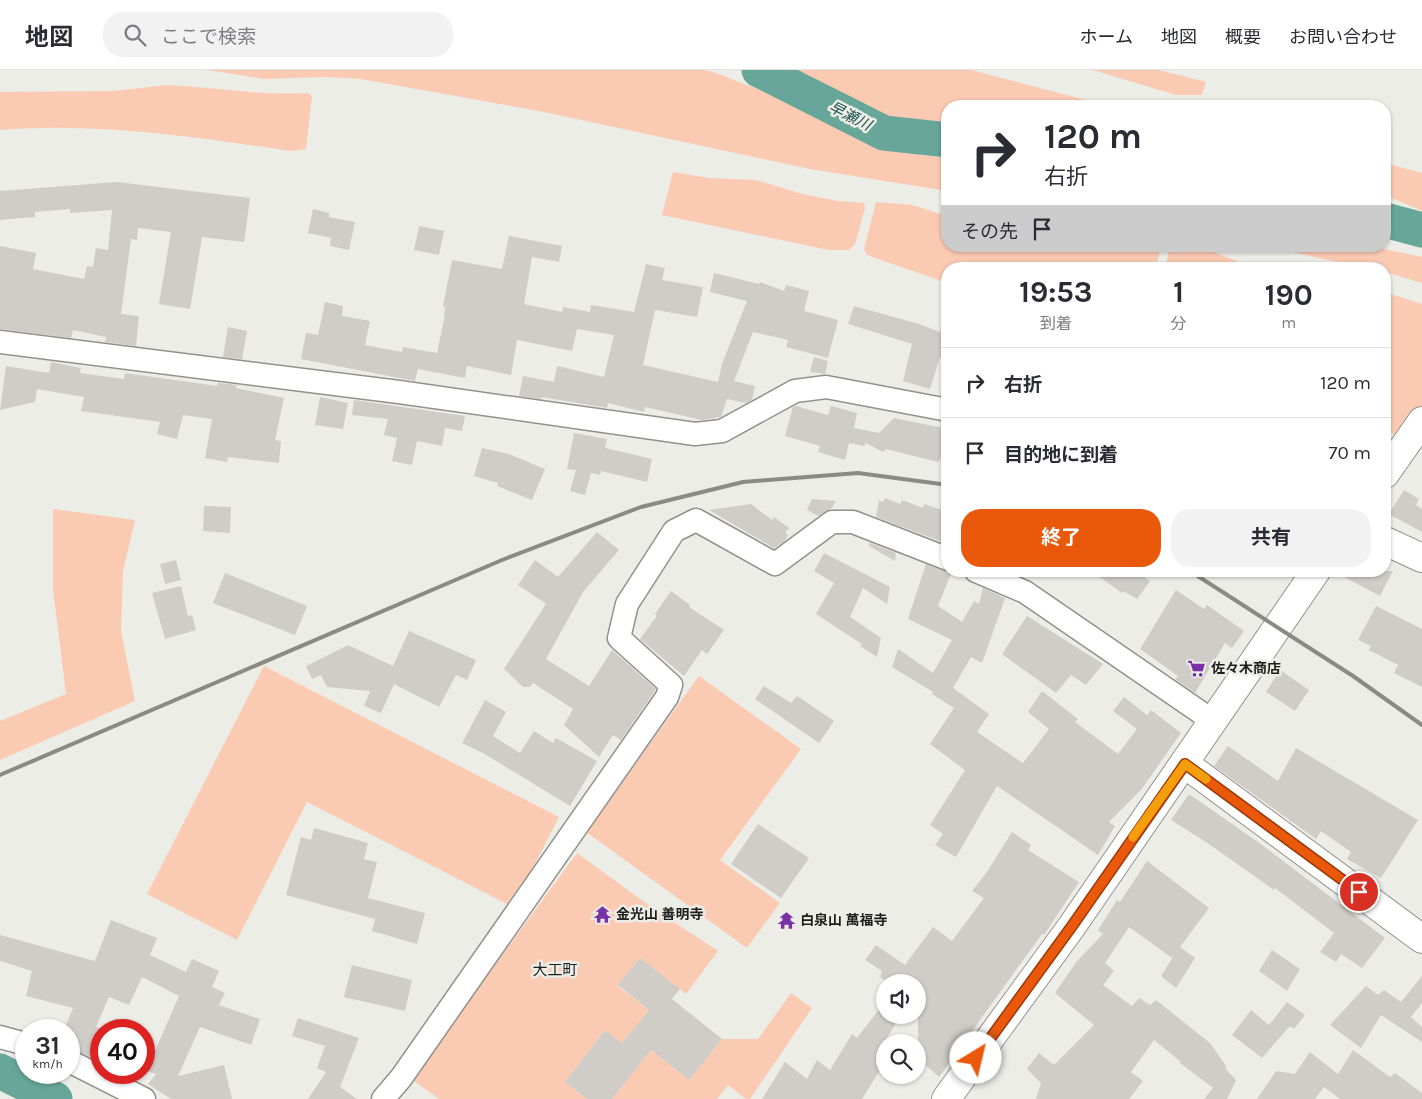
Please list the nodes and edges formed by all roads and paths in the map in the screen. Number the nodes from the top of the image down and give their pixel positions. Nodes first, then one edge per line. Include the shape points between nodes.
1 (0, 342) edge
2 (941, 409) edge
3 (1422, 421) edge
4 (1391, 466) edge
5 (1391, 544) edge
6 (941, 556) edge
7 (1422, 558) edge
8 (990, 577) edge
9 (1312, 577) edge
10 (1213, 721) junction
11 (1185, 764) junction
12 (1422, 939) edge
13 (0, 1037) edge
14 (15, 1041) edge
15 (80, 1067) edge
16 (144, 1099) edge
17 (384, 1099) edge
18 (946, 1099) edge

1 - 2 street via 139,362 399,392 695,434 722,431 795,391 826,387
3 - 4 street
5 - 7 street
6 - 17 street via 853,522 832,522 775,564 696,520 674,532 627,604 619,638 672,685 667,697
8 - 10 street via 1025,592
9 - 10 street
10 - 11 street
11 - 12 street
11 - 18 street
13 - 14 street
15 - 16 street

